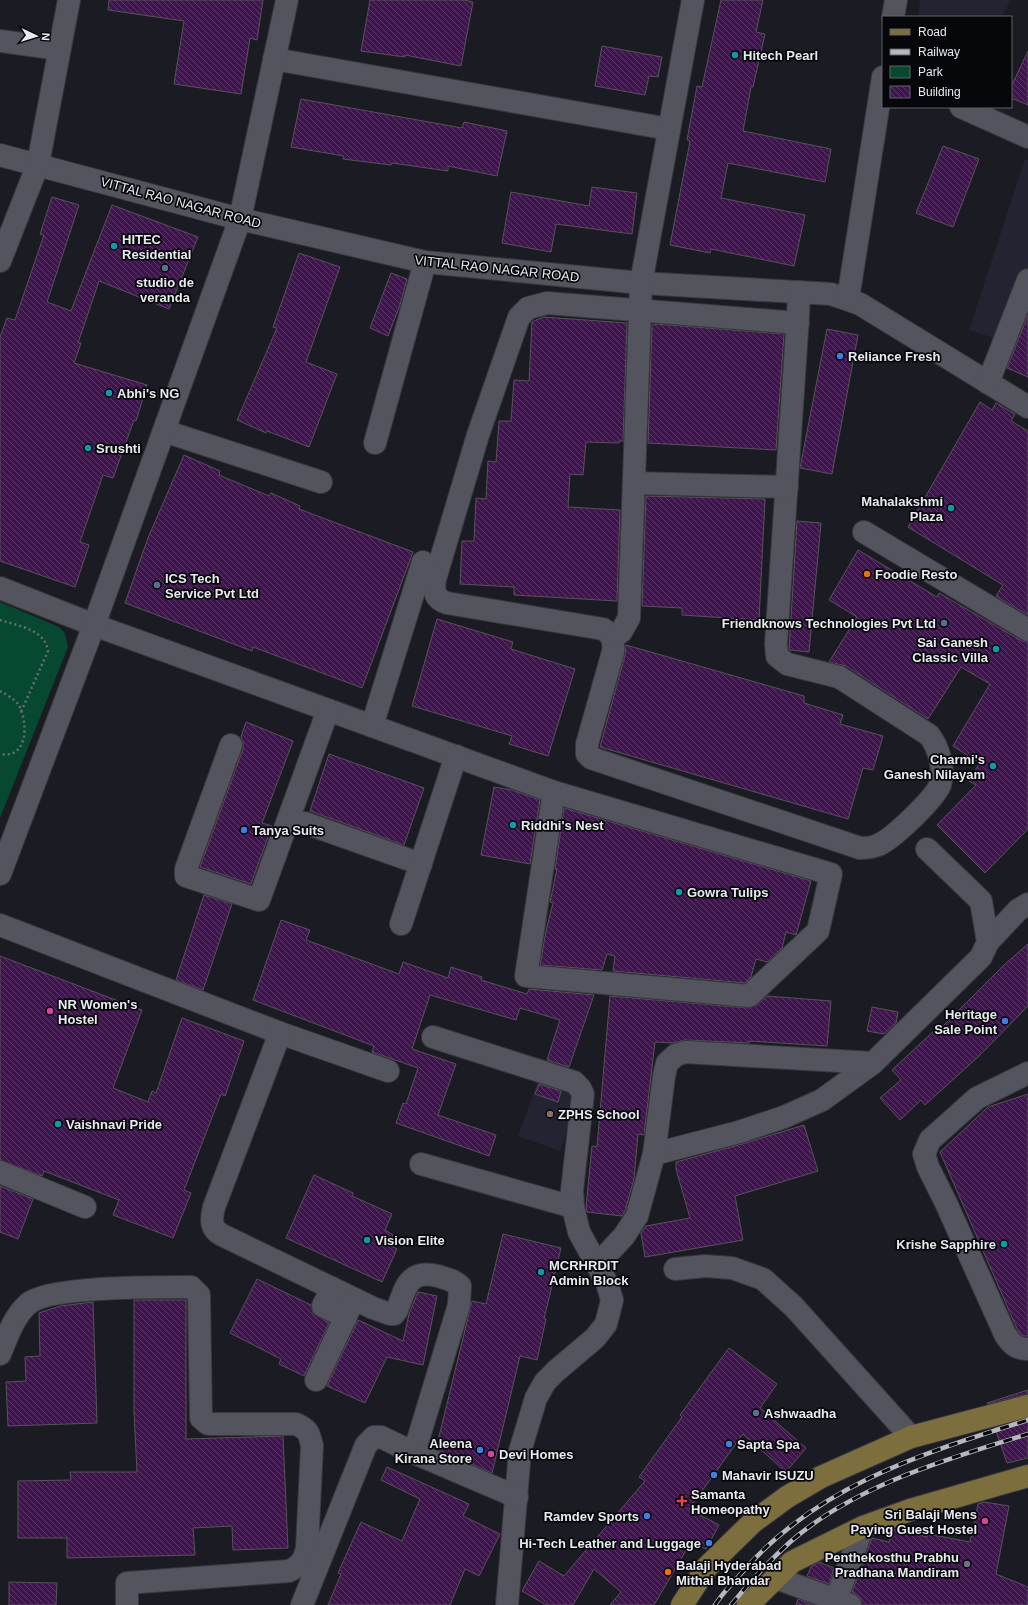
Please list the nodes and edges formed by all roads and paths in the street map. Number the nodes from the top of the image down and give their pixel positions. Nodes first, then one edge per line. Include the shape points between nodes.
1 (68, 0) edge
2 (288, 0) edge
3 (693, 0) edge
4 (896, 0) edge
5 (893, 16) edge
6 (0, 41) edge
7 (0, 49) edge
8 (58, 54) junction
9 (274, 59) junction
10 (882, 83) edge
11 (963, 108) edge
12 (669, 129) junction
13 (1028, 137) edge
14 (0, 155) edge
15 (38, 164) junction
16 (240, 219) junction
17 (0, 261) edge
18 (425, 262) junction
19 (1028, 280) edge
20 (641, 283) junction
21 (799, 292) junction
22 (848, 299) junction
23 (640, 310) junction
24 (798, 322) junction
25 (988, 383) junction
26 (1028, 407) edge
27 (164, 431) junction
28 (375, 443) dead end
29 (321, 482) dead end
30 (634, 483) junction
31 (787, 487) junction
32 (864, 532) dead end
33 (423, 562) dead end
34 (0, 588) edge
35 (0, 620) edge
36 (94, 625) junction
37 (1028, 630) edge
38 (613, 638) junction
39 (0, 691) edge
40 (328, 710) junction
41 (21, 712) junction
42 (372, 726) junction
43 (231, 745) dead end
44 (0, 755) edge
45 (456, 756) junction
46 (548, 790) junction
47 (305, 823) dead end
48 (927, 849) dead end
49 (421, 864) junction
50 (0, 874) edge
51 (1028, 904) edge
52 (0, 924) edge
53 (401, 924) dead end
54 (988, 942) junction
55 (280, 1033) junction
56 (433, 1037) dead end
57 (873, 1063) junction
58 (388, 1071) dead end
59 (1028, 1073) edge
60 (654, 1154) junction
61 (421, 1164) dead end
62 (0, 1172) edge
63 (84, 1207) dead end
64 (573, 1207) junction
65 (598, 1264) junction
66 (675, 1269) dead end
67 (354, 1306) junction
68 (1028, 1349) edge
69 (0, 1354) edge
70 (320, 1382) dead end
71 (1028, 1406) edge
72 (911, 1437) junction
73 (414, 1453) junction
74 (1028, 1476) edge
75 (517, 1497) junction
76 (863, 1527) junction
77 (776, 1578) junction
78 (840, 1603) edge
79 (126, 1605) edge
80 (302, 1605) edge
81 (507, 1605) edge
82 (682, 1605) edge
83 (748, 1605) edge

1 - 8 street
2 - 9 street
3 - 12 street
4 - 5 street
6 - 8 street
7 - 8 street
8 - 15 street
9 - 12 street
9 - 16 street
10 - 22 street
11 - 13 street
12 - 20 street
14 - 15 street, VITTAL RAO NAGAR ROAD
15 - 16 street, VITTAL RAO NAGAR ROAD
15 - 17 street
16 - 18 street, VITTAL RAO NAGAR ROAD
16 - 27 street
18 - 20 street, VITTAL RAO NAGAR ROAD
18 - 28 street
19 - 25 street
20 - 21 street, VITTAL RAO NAGAR ROAD
20 - 23 street
21 - 22 street, VITTAL RAO NAGAR ROAD via 831,294
21 - 24 street
22 - 25 street, VITTAL RAO NAGAR ROAD
23 - 24 street
23 - 30 street
23 - 38 street via 547,303 528,308 519,317 478,435 434,587 434,594 439,600 447,603 603,629
24 - 31 street
25 - 26 street, VITTAL RAO NAGAR ROAD
27 - 29 street
27 - 36 street
30 - 31 street
30 - 38 street via 629,618 621,632
31 - 38 street via 777,656 787,664 839,678 929,735 940,754 942,777 933,796 909,821 878,845 860,848 591,758 587,754 587,744 613,652
32 - 37 street
33 - 42 street
34 - 36 street
35 - 41 path via 38,633 44,639 48,651
36 - 40 street
36 - 50 street
39 - 41 path via 17,703
40 - 42 street
40 - 43 street via 261,898 256,901 186,876 186,869
41 - 44 path via 24,731 19,748 12,754
42 - 45 street
45 - 46 street
45 - 49 street
46 - 46 street via 832,874 818,931 749,996 526,976
47 - 49 street
48 - 54 street via 981,901
49 - 53 street
51 - 54 street via 1018,910
52 - 55 street
54 - 57 street via 982,957
55 - 58 street
55 - 67 street via 214,1207 212,1224 216,1232 332,1288
56 - 64 street via 574,1082 580,1088 583,1094 572,1190
57 - 60 street via 822,1100 784,1117 739,1132
57 - 60 street via 685,1052 676,1055 667,1063 664,1076
59 - 68 street via 976,1098 930,1140 924,1154 1005,1334 1011,1344
60 - 65 street via 637,1216 624,1236
61 - 64 street
62 - 63 street
64 - 65 street via 579,1232
65 - 75 street via 612,1300 606,1324 595,1338 545,1382 536,1398 520,1451
66 - 72 street via 705,1266 732,1268 763,1279 794,1307
67 - 70 street
67 - 73 street via 394,1314 408,1282 415,1276 424,1274 455,1281 460,1286 459,1305
69 - 79 street via 11,1327 28,1303 45,1296 129,1287 191,1287 199,1294 201,1418 208,1424 296,1424 306,1428 312,1446 306,1548 304,1560 297,1568 288,1571 127,1582
71 - 72 main road
72 - 82 main road via 822,1477 764,1513 707,1567
73 - 75 street
73 - 80 street via 381,1437 374,1436 366,1445
74 - 76 main road via 910,1510
75 - 81 street
76 - 77 main road via 792,1562
76 - 78 street
77 - 78 street
77 - 83 main road

